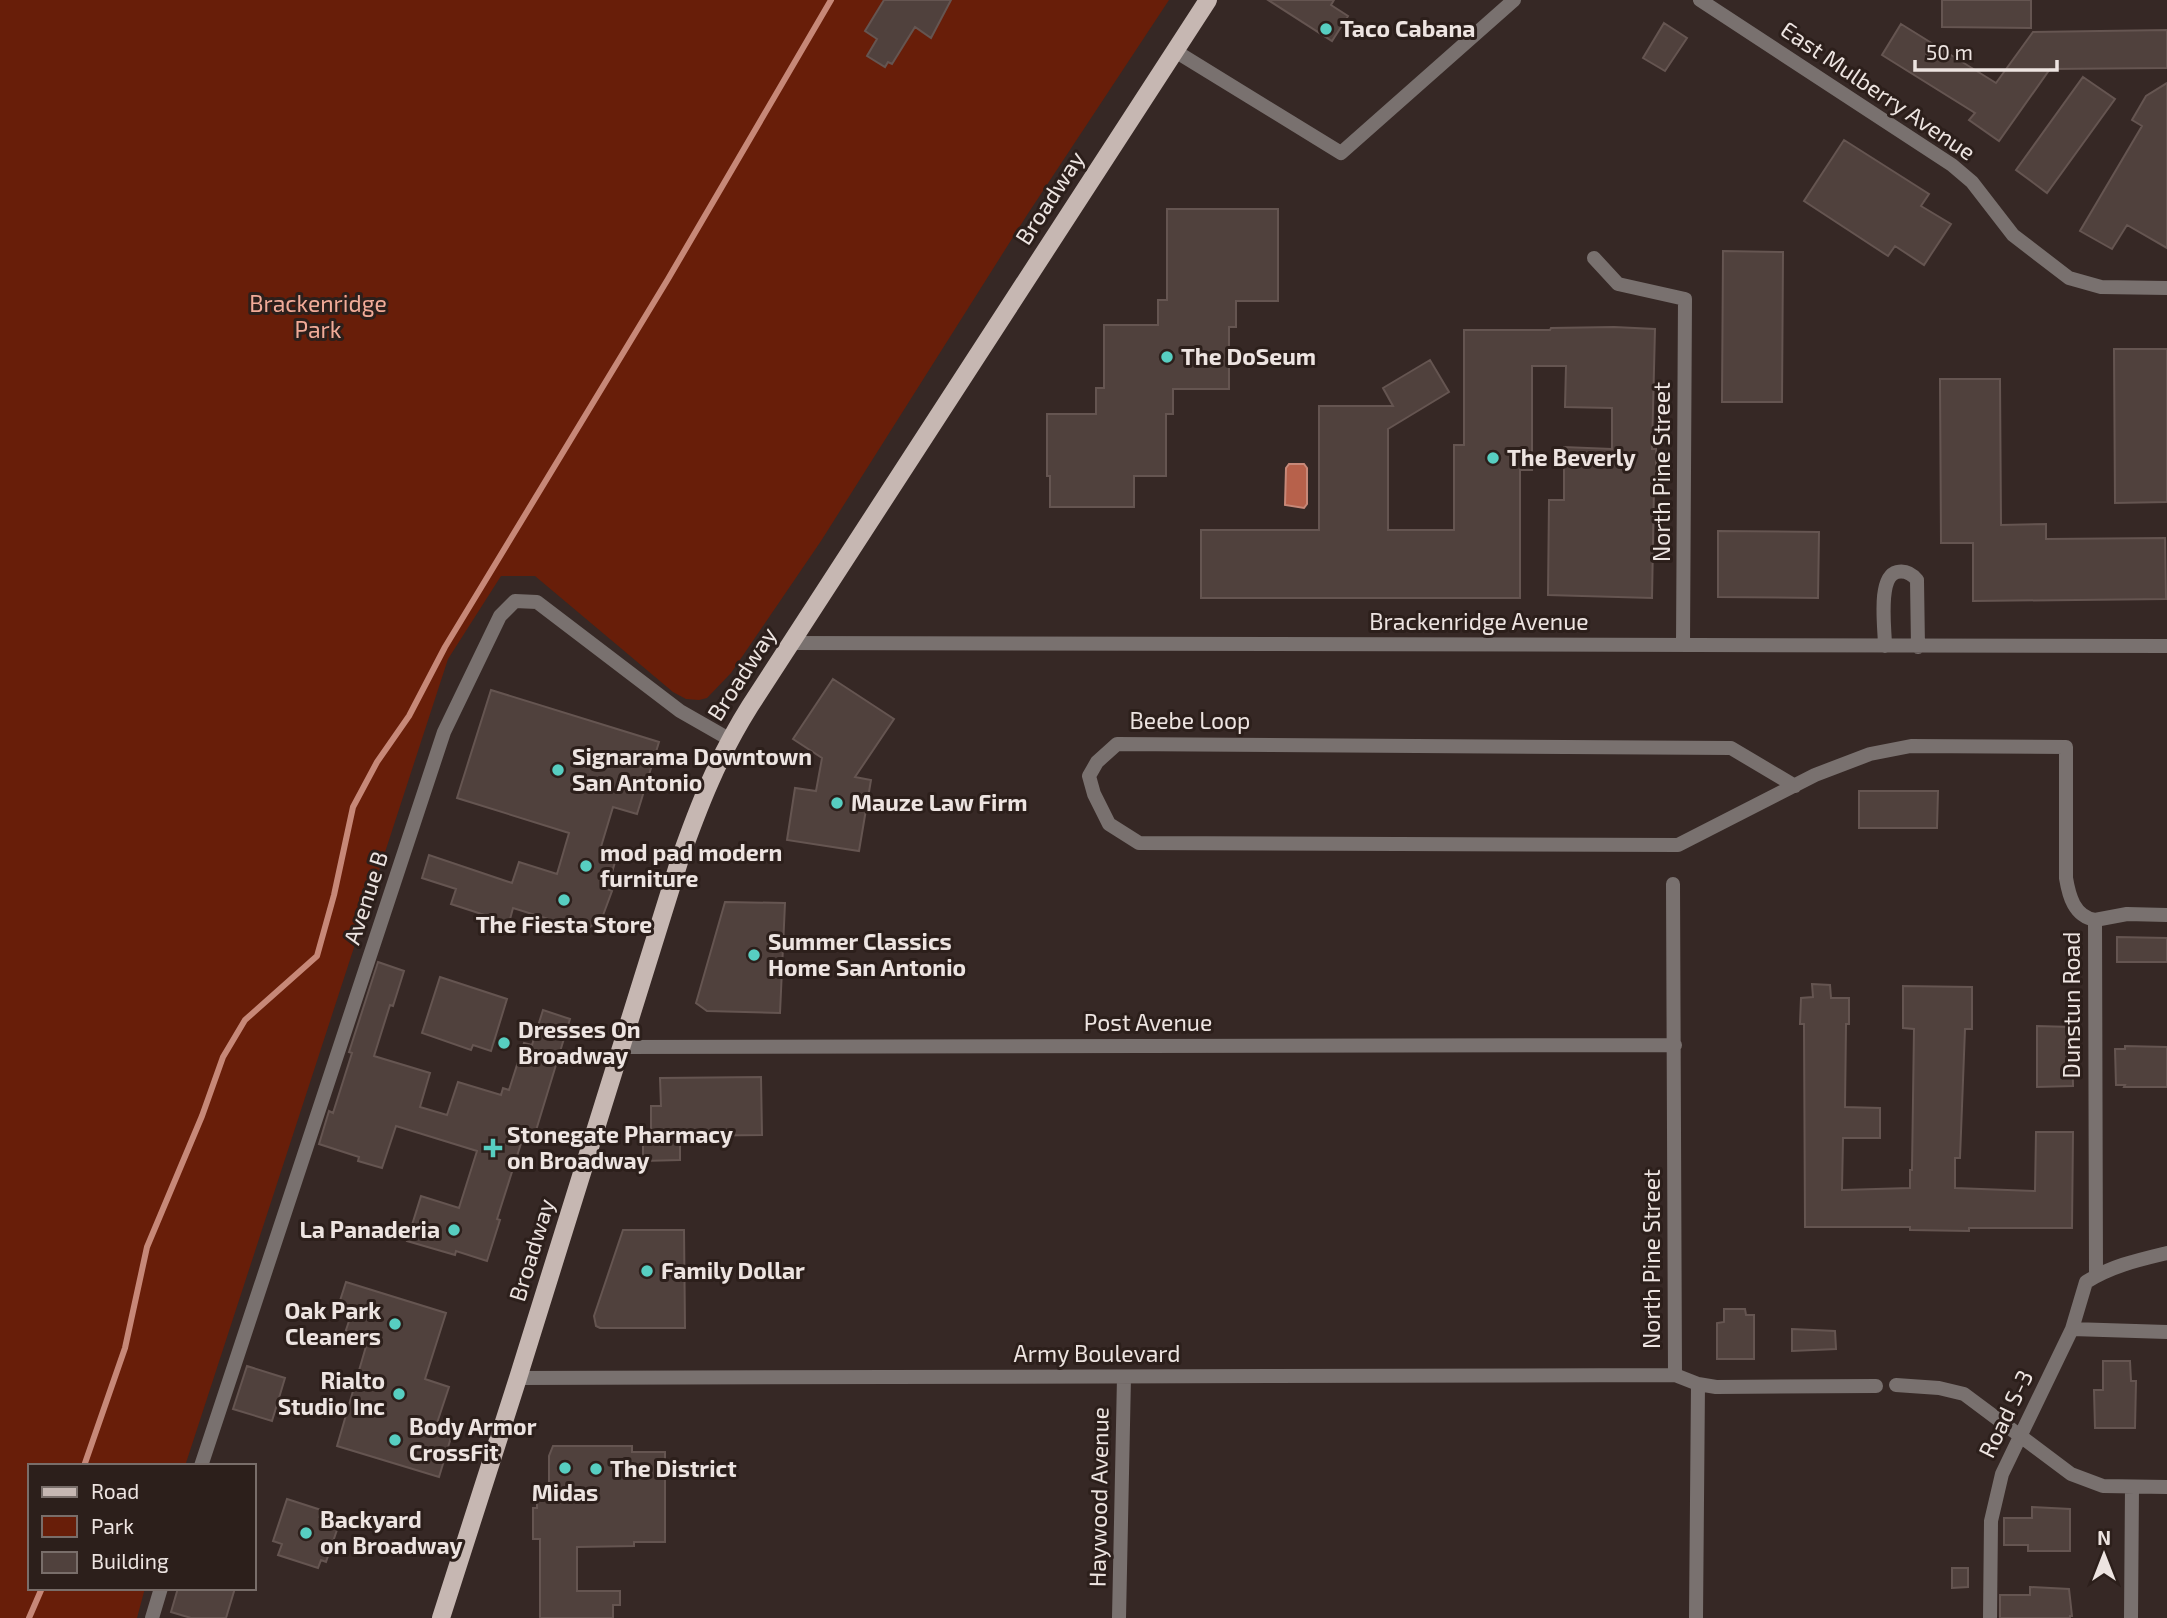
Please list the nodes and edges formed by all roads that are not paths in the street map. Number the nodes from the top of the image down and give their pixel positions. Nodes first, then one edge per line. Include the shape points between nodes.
1 (1208, 0) edge
2 (1514, 0) edge
3 (1700, 0) edge
4 (1175, 51) junction
5 (1594, 258) dead end
6 (2167, 288) edge
7 (790, 643) junction
8 (1684, 645) junction
9 (1885, 646) junction
10 (1918, 646) junction
11 (2167, 646) edge
12 (729, 739) junction
13 (1795, 786) junction
14 (1673, 884) dead end
15 (2167, 915) edge
16 (2095, 920) junction
17 (1675, 1045) junction
18 (621, 1047) junction
19 (2167, 1253) edge
20 (2096, 1276) junction
21 (2072, 1329) junction
22 (2167, 1332) edge
23 (1675, 1375) junction
24 (1124, 1377) junction
25 (518, 1378) junction
26 (1698, 1384) junction
27 (1896, 1385) dead end
28 (1876, 1386) dead end
29 (2020, 1434) junction
30 (202, 1464) edge
31 (2132, 1487) junction
32 (2167, 1487) edge
33 (161, 1590) edge
34 (152, 1618) edge
35 (441, 1618) edge
36 (1119, 1618) edge
37 (1696, 1618) edge
38 (1990, 1618) edge
39 (2131, 1618) edge

1 - 4 main road, Broadway
2 - 4 street via 1341,153
3 - 6 street, East Mulberry Avenue via 1952,165 2013,234 2068,278 2101,287
4 - 7 main road, Broadway
5 - 8 street, North Pine Street via 1618,284 1685,299
7 - 8 street, Brackenridge Avenue
7 - 12 main road, Broadway
8 - 9 street, Brackenridge Avenue
9 - 10 street, Brackenridge Avenue
9 - 10 street via 1884,585 1891,575 1902,571 1917,580
10 - 11 street, Brackenridge Avenue
12 - 18 main road, Broadway via 703,794
12 - 30 street, Avenue B via 680,711 537,602 515,601 500,616 444,732
13 - 13 street, Beebe Loop via 1731,748 1116,744 1089,776 1108,824 1139,842 1678,845
13 - 16 street, Dunstun Road via 1870,754 1910,746 2066,747 2069,897 2079,912
14 - 17 street, North Pine Street
15 - 16 street via 2127,914
16 - 20 street, Dunstun Road
17 - 18 street, Post Avenue
17 - 23 street, North Pine Street
18 - 25 main road, Broadway
19 - 20 street via 2121,1264
20 - 21 street via 2086,1282
21 - 22 street
21 - 29 street, Road S-3
23 - 24 street, Army Boulevard
23 - 26 street, North Pine Street
24 - 25 street, Army Boulevard
24 - 36 street, Haywood Avenue
25 - 35 main road, Broadway
26 - 28 street, North Pine Street
26 - 37 street
27 - 29 street via 1964,1394
29 - 31 street via 2071,1474 2103,1486
29 - 38 street, Road S-3 via 1994,1502
31 - 32 street
31 - 39 street
33 - 34 street

